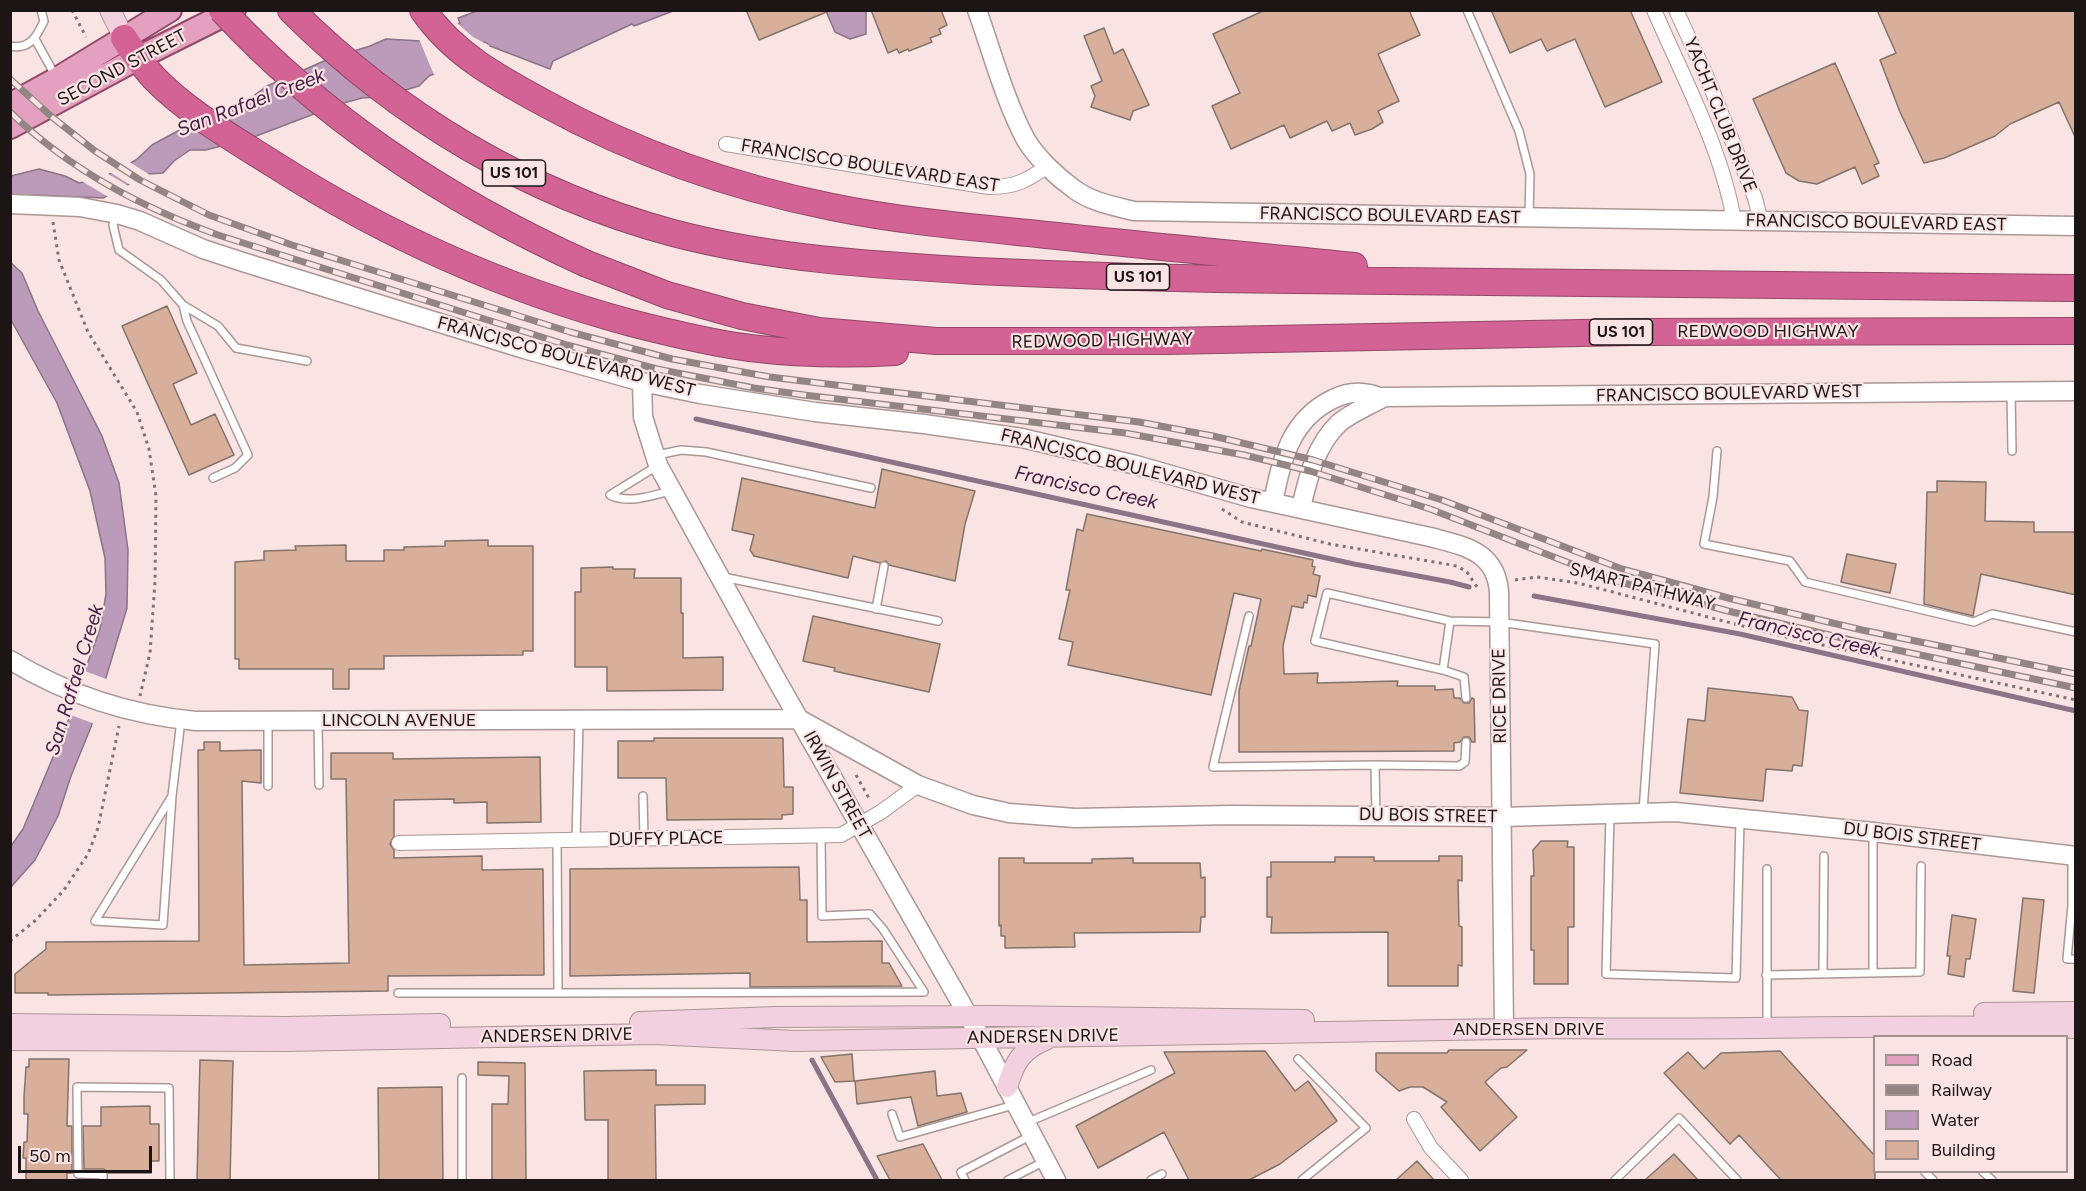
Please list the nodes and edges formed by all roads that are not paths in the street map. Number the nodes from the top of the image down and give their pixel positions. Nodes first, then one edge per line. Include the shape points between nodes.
1 (41, 10) edge
2 (110, 10) edge
3 (170, 10) edge
4 (222, 10) edge
5 (234, 10) edge
6 (291, 10) edge
7 (977, 10) edge
8 (1467, 10) edge
9 (1654, 10) edge
10 (1676, 10) edge
11 (427, 17) edge
12 (35, 39) junction
13 (10, 46) edge
14 (131, 48) junction
15 (57, 79) junction
16 (10, 105) edge
17 (10, 127) edge
18 (726, 144) dead end
19 (1048, 166) junction
20 (14, 204) edge
21 (117, 214) junction
22 (1529, 218) junction
23 (1734, 221) junction
24 (1761, 222) junction
25 (2076, 226) edge
26 (1501, 282) junction
27 (2076, 288) edge
28 (183, 305) junction
29 (2076, 331) edge
30 (1167, 341) junction
31 (307, 361) dead end
32 (642, 382) junction
33 (2076, 391) edge
34 (2011, 392) junction
35 (1382, 398) junction
36 (1717, 451) dead end
37 (2012, 451) dead end
38 (656, 460) junction
39 (213, 478) dead end
40 (871, 488) dead end
41 (673, 490) junction
42 (1273, 502) junction
43 (1301, 508) junction
44 (885, 566) dead end
45 (720, 576) junction
46 (876, 609) junction
47 (1249, 616) dead end
48 (938, 621) dead end
49 (1450, 621) junction
50 (1499, 622) junction
51 (2076, 632) edge
52 (10, 660) edge
53 (1443, 670) junction
54 (1466, 698) dead end
55 (799, 718) junction
56 (181, 720) junction
57 (579, 720) junction
58 (318, 721) junction
59 (268, 722) junction
60 (1466, 742) dead end
61 (1375, 765) junction
62 (319, 785) dead end
63 (918, 785) junction
64 (268, 786) dead end
65 (172, 796) junction
66 (643, 796) dead end
67 (1610, 813) junction
68 (1643, 813) junction
69 (1376, 815) junction
70 (1502, 817) junction
71 (1740, 818) junction
72 (859, 825) junction
73 (1873, 832) junction
74 (821, 836) junction
75 (644, 839) junction
76 (557, 841) junction
77 (576, 841) junction
78 (399, 843) dead end
79 (1824, 856) dead end
80 (2074, 856) edge
81 (1921, 866) dead end
82 (1767, 869) dead end
83 (2074, 906) edge
84 (2076, 959) edge
85 (1873, 973) junction
86 (1823, 974) junction
87 (1766, 975) junction
88 (398, 993) dead end
89 (558, 993) junction
90 (2076, 1012) edge
91 (969, 1017) junction
92 (1767, 1017) junction
93 (10, 1024) edge
94 (1504, 1024) junction
95 (2076, 1028) edge
96 (1051, 1037) junction
97 (981, 1038) junction
98 (10, 1040) edge
99 (1298, 1059) dead end
100 (1151, 1070) dead end
101 (462, 1078) dead end
102 (1012, 1096) junction
103 (892, 1114) dead end
104 (1414, 1119) dead end
105 (1029, 1129) junction
106 (1046, 1160) junction
107 (1162, 1174) dead end
108 (104, 1180) edge
109 (170, 1180) edge
110 (462, 1180) edge
111 (965, 1180) edge
112 (1008, 1180) edge
113 (1056, 1180) edge
114 (1151, 1180) edge
115 (1302, 1180) edge
116 (1459, 1180) edge
117 (1615, 1180) edge
118 (1737, 1180) edge

1 - 12 lane via 44,21
2 - 14 main road
3 - 14 main road, SECOND STREET
4 - 30 highway, REDWOOD HIGHWAY / US 101, bridge via 320,102 423,177 489,216 586,264 658,292 742,316 819,331 896,339
5 - 14 main road, SECOND STREET
6 - 26 highway, US 101 via 354,68 484,157 557,193 632,220 712,242 777,254 920,267 1112,277
7 - 19 street via 1027,141
8 - 22 lane via 1519,131 1530,174
9 - 23 street, YACHT CLUB DRIVE via 1707,133 1730,196
10 - 24 street, YACHT CLUB DRIVE via 1706,75
11 - 26 highway via 465,55 508,85 604,134 676,163 831,207 976,228
12 - 13 lane via 18,47
12 - 15 lane
14 - 15 main road, SECOND STREET
14 - 17 main road, SECOND STREET
14 - 30 highway via 165,89 194,111 355,212 459,263 580,308 686,336 748,348 816,354
15 - 16 main road, SECOND STREET
18 - 19 street, FRANCISCO BOULEVARD EAST via 989,187 1026,181
19 - 22 street, FRANCISCO BOULEVARD EAST via 1075,190 1101,203 1134,211
20 - 21 street, FRANCISCO BOULEVARD WEST
21 - 28 lane via 113,225 118,250 160,280
21 - 32 street, FRANCISCO BOULEVARD WEST via 239,261
22 - 23 street, FRANCISCO BOULEVARD EAST
23 - 24 street, FRANCISCO BOULEVARD EAST
24 - 25 street, FRANCISCO BOULEVARD EAST
26 - 27 highway, US 101
28 - 31 lane via 218,326 236,348
28 - 39 lane via 248,455 235,468
29 - 30 highway, REDWOOD HIGHWAY / US 101 via 1633,332
32 - 38 street, IRWIN STREET via 643,417
32 - 42 street, FRANCISCO BOULEVARD WEST via 814,412 1022,438
33 - 34 street, FRANCISCO BOULEVARD WEST
34 - 35 street, FRANCISCO BOULEVARD WEST
34 - 37 lane
35 - 42 street, FRANCISCO BOULEVARD WEST via 1368,392 1340,396 1314,410 1297,428 1285,453
35 - 43 street, FRANCISCO BOULEVARD WEST via 1332,430 1313,460
36 - 51 lane via 1704,544 1790,561 1805,582 1974,622 1992,614
38 - 40 lane via 681,450 706,452
38 - 41 street, IRWIN STREET
38 - 41 lane via 610,495 620,500
41 - 45 street, IRWIN STREET
42 - 43 street, FRANCISCO BOULEVARD WEST
43 - 50 street, RICE DRIVE via 1455,543 1479,553 1499,580
44 - 46 lane
45 - 46 lane
45 - 55 street, IRWIN STREET
46 - 48 lane
47 - 61 lane via 1213,767
49 - 50 lane
49 - 53 lane
49 - 53 lane via 1327,593 1315,641
50 - 68 lane via 1655,644
50 - 70 street, RICE DRIVE
52 - 56 street, LINCOLN AVENUE via 60,687 106,704
53 - 54 lane via 1464,677
55 - 57 street, LINCOLN AVENUE
55 - 63 street, DU BOIS STREET
55 - 72 street, IRWIN STREET
56 - 59 street, LINCOLN AVENUE
56 - 65 lane
57 - 58 street, LINCOLN AVENUE
57 - 77 lane
58 - 59 street, LINCOLN AVENUE
58 - 62 lane
59 - 64 lane
60 - 61 lane via 1465,762 1459,766
61 - 69 lane
63 - 69 street, DU BOIS STREET via 973,806 1075,818
63 - 72 street, DUFFY PLACE
65 - 65 lane via 163,925 95,921 101,911
66 - 75 lane
67 - 68 street, DU BOIS STREET
67 - 70 street, DU BOIS STREET
67 - 71 lane via 1606,974 1736,978
68 - 71 street, DU BOIS STREET
69 - 70 street, DU BOIS STREET
70 - 94 street, RICE DRIVE
71 - 73 street, DU BOIS STREET
72 - 74 street, DUFFY PLACE via 841,835
72 - 91 street, IRWIN STREET
73 - 80 street, DU BOIS STREET
73 - 85 lane
74 - 75 street, DUFFY PLACE
74 - 89 lane via 822,916 870,914 924,992
75 - 77 street, DUFFY PLACE
76 - 77 street, DUFFY PLACE
76 - 78 street, DUFFY PLACE
76 - 89 lane
79 - 86 lane
80 - 83 lane
81 - 85 lane via 1920,972
82 - 87 lane
83 - 84 lane via 2067,959
85 - 86 lane
86 - 87 lane
87 - 92 lane
88 - 89 lane
90 - 92 main road, ANDERSEN DRIVE
91 - 93 main road, ANDERSEN DRIVE via 286,1027
91 - 94 main road, ANDERSEN DRIVE
91 - 97 street, IRWIN STREET
92 - 94 main road, ANDERSEN DRIVE
94 - 95 main road, ANDERSEN DRIVE via 1666,1030
94 - 96 main road, ANDERSEN DRIVE
96 - 97 main road, ANDERSEN DRIVE
96 - 102 main road via 1032,1045 1020,1056 1013,1067
97 - 98 main road, ANDERSEN DRIVE via 795,1041 654,1034 285,1041
97 - 102 street, IRWIN STREET
99 - 115 lane via 1366,1128
100 - 105 lane
101 - 110 lane
102 - 103 lane via 900,1137
102 - 105 street, IRWIN STREET
104 - 116 street via 1431,1148
105 - 106 street, IRWIN STREET
105 - 111 lane via 961,1172
106 - 112 lane
106 - 113 street, IRWIN STREET
107 - 114 lane
108 - 109 lane via 103,1175 78,1174 77,1087 169,1088
117 - 118 lane via 1678,1118

